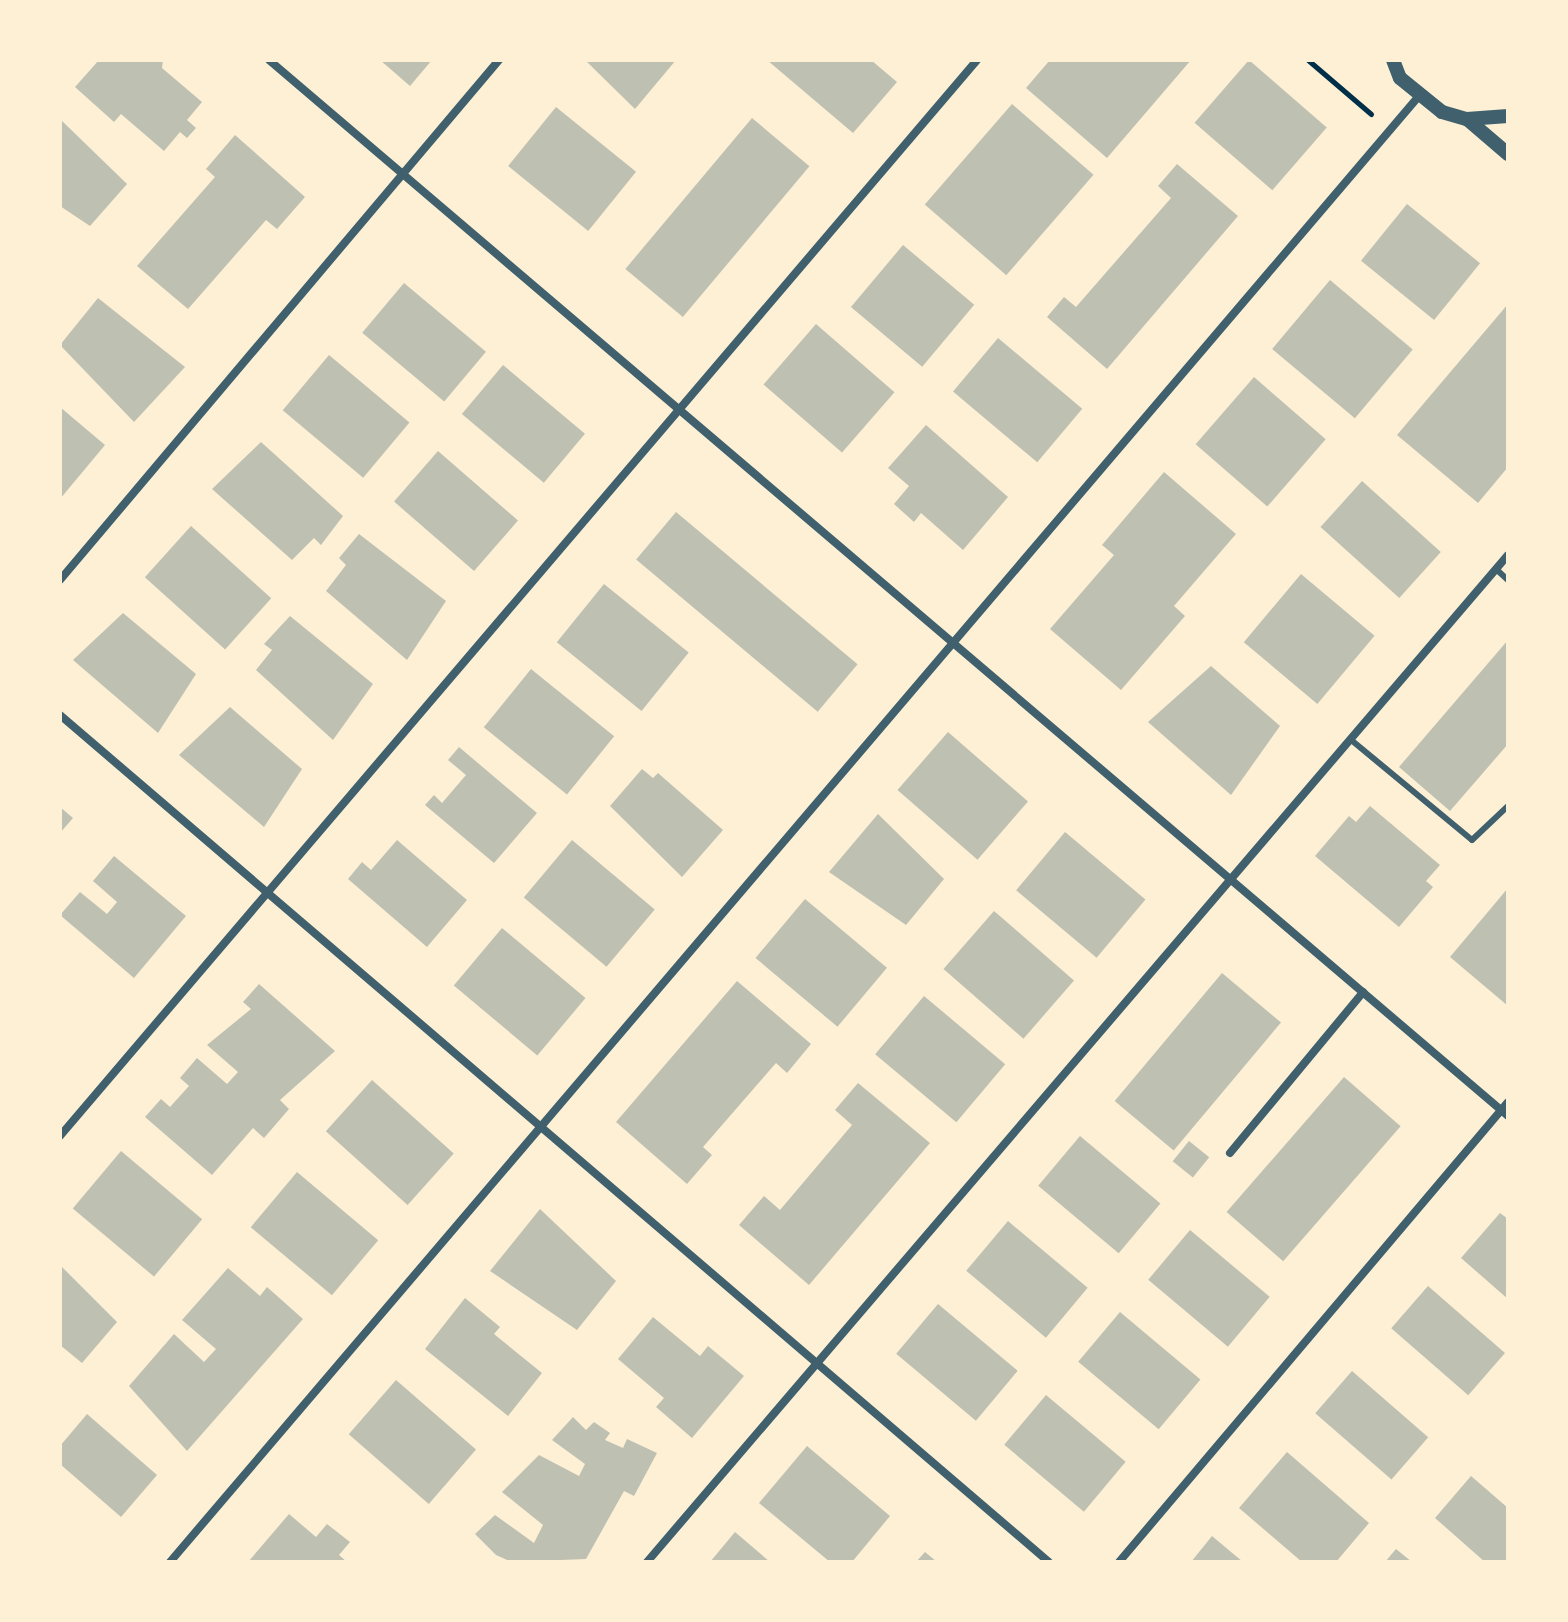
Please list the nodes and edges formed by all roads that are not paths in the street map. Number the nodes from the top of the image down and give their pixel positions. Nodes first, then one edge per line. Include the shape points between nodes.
1 (269, 60) edge
2 (499, 60) edge
3 (977, 60) edge
4 (1393, 60) edge
5 (1418, 97) junction
6 (1508, 116) edge
7 (1467, 119) junction
8 (1508, 154) edge
9 (402, 173) junction
10 (677, 407) junction
11 (1508, 555) edge
12 (1496, 569) junction
13 (60, 580) edge
14 (1508, 580) edge
15 (954, 643) junction
16 (60, 715) edge
17 (1350, 739) junction
18 (1508, 806) edge
19 (1230, 879) junction
20 (270, 891) junction
21 (1363, 992) junction
22 (1508, 1102) edge
23 (1505, 1113) edge
24 (542, 1124) junction
25 (60, 1136) edge
26 (1230, 1153) dead end
27 (817, 1364) junction
28 (170, 1562) edge
29 (647, 1562) edge
30 (1049, 1562) edge
31 (1119, 1562) edge

1 - 9 street
2 - 9 street
3 - 10 street
4 - 5 street
5 - 7 street
5 - 15 street
6 - 7 street
7 - 8 street
9 - 10 street
9 - 13 street
10 - 15 street
10 - 20 street
11 - 12 street
12 - 14 lane
12 - 17 street
15 - 19 street
15 - 24 street
16 - 20 street
17 - 18 lane via 1472,840
17 - 19 street
19 - 21 street
19 - 27 street
20 - 24 street
20 - 25 street
21 - 23 street
21 - 26 street
22 - 23 street
23 - 31 street
24 - 27 street
24 - 28 street
27 - 29 street
27 - 30 street

